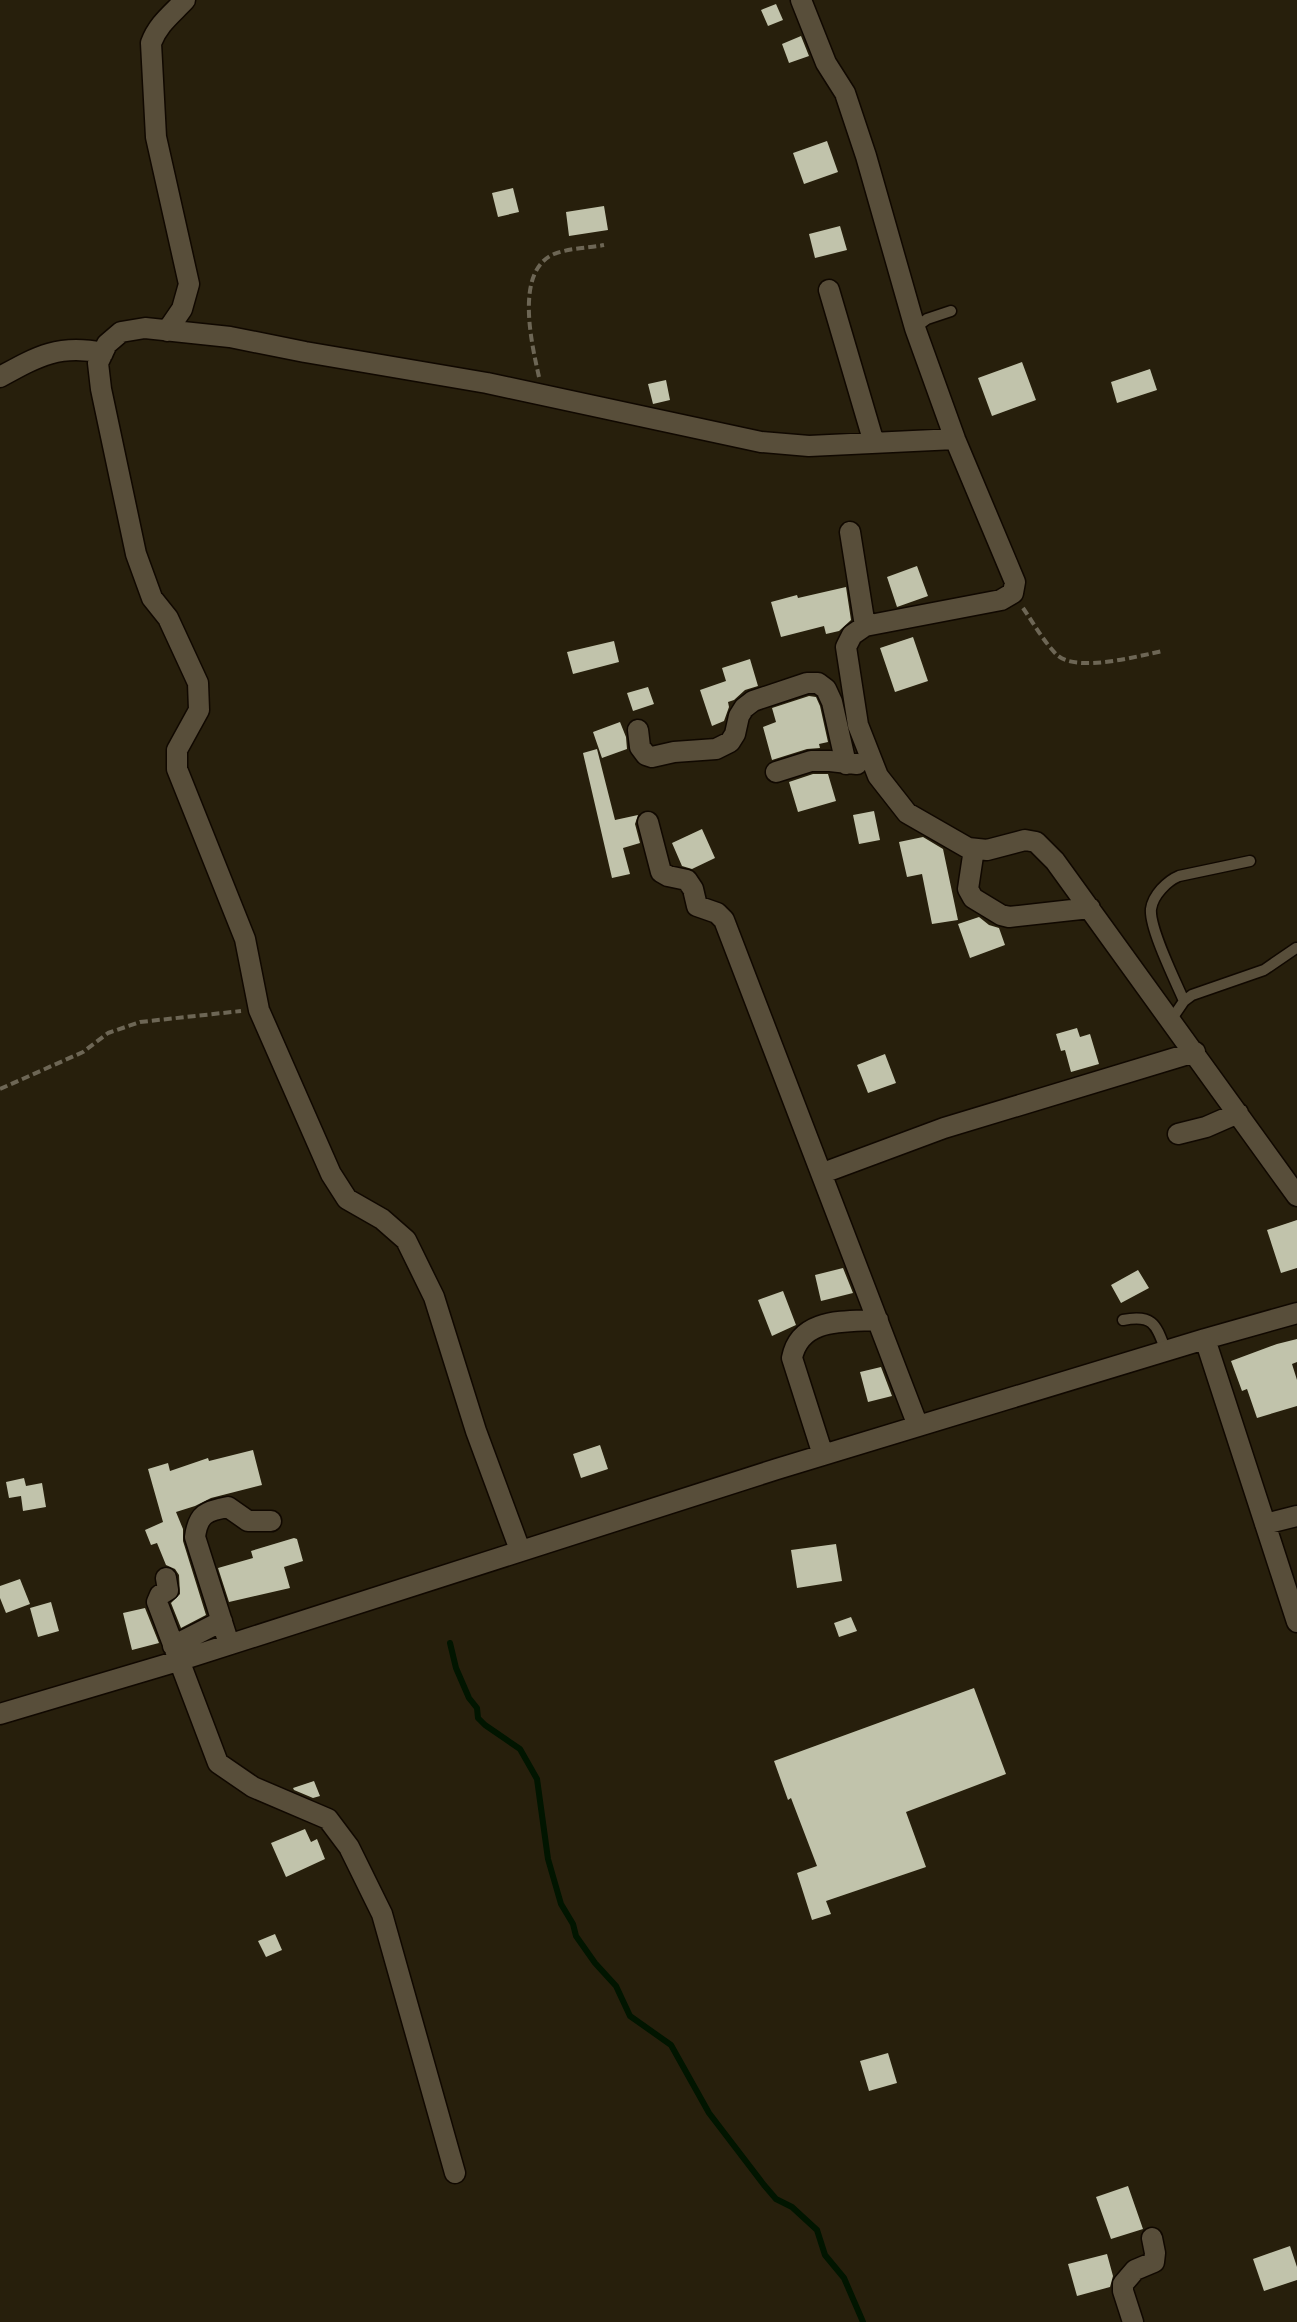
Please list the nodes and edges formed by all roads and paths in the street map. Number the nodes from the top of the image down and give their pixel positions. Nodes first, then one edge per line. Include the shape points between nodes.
1 (185, 0) edge
2 (801, 0) edge
3 (604, 245) dead end
4 (829, 290) dead end
5 (951, 311) dead end
6 (915, 328) junction
7 (167, 331) junction
8 (103, 353) junction
9 (0, 377) edge
10 (543, 395) junction
11 (955, 439) junction
12 (874, 443) junction
13 (850, 532) dead end
14 (1013, 593) junction
15 (865, 626) junction
16 (1163, 651) dead end
17 (638, 730) dead end
18 (846, 764) junction
19 (873, 764) junction
20 (776, 772) dead end
21 (648, 822) dead end
22 (974, 849) junction
23 (1250, 861) dead end
24 (1090, 908) junction
25 (1296, 948) edge
26 (1184, 1001) junction
27 (259, 1010) junction
28 (1171, 1020) junction
29 (1195, 1052) junction
30 (0, 1089) edge
31 (1238, 1113) junction
32 (1178, 1134) dead end
33 (823, 1173) junction
34 (1297, 1196) edge
35 (1297, 1313) edge
36 (878, 1320) junction
37 (1123, 1320) dead end
38 (1205, 1339) junction
39 (1166, 1351) junction
40 (918, 1426) junction
41 (823, 1455) junction
42 (1297, 1516) edge
43 (271, 1521) dead end
44 (1265, 1524) junction
45 (520, 1550) junction
46 (166, 1578) dead end
47 (222, 1621) junction
48 (1297, 1622) edge
49 (229, 1644) junction
50 (175, 1653) junction
51 (2, 1707) edge
52 (455, 2173) dead end
53 (1152, 2238) dead end
54 (1133, 2322) edge

1 - 7 street via 151,43 156,137 189,284 182,309
2 - 6 street via 826,63 845,93
3 - 10 path via 555,254 539,264 532,282 529,334
4 - 12 street
5 - 6 lane
6 - 11 street
7 - 8 street via 121,332
7 - 10 street via 230,337
8 - 9 street via 67,348
8 - 27 street via 98,363 101,389 136,554 152,598 168,618 198,683 199,710 177,750 177,769 245,939
10 - 12 street via 761,442
11 - 12 street
11 - 14 street via 1015,582
13 - 15 street
14 - 15 street via 1001,600
14 - 16 path via 1045,640 1069,662 1104,662
15 - 19 street via 846,647 858,725
17 - 18 street via 640,747 652,757 716,749 730,742 739,716 753,701 818,683 832,702
18 - 19 street
18 - 20 street via 811,761
19 - 22 street via 907,813
21 - 33 street via 661,872 687,880 697,906 724,920
22 - 24 street via 1036,842
22 - 24 street via 968,889 1001,915
23 - 26 lane via 1179,876 1168,880 1158,894 1151,909 1154,927
24 - 28 street
25 - 26 lane via 1264,970
26 - 28 lane
27 - 30 path via 140,1022
27 - 45 street via 331,1174 347,1199 406,1240 434,1297
28 - 29 street
29 - 31 street
29 - 33 street via 944,1128
31 - 32 street
31 - 34 street
33 - 36 street
35 - 38 street
36 - 40 street
36 - 41 street via 826,1323 809,1330 794,1349 792,1358
37 - 39 lane via 1149,1319
38 - 39 street
38 - 44 street
39 - 40 street
40 - 41 street
41 - 45 street
42 - 44 street
43 - 47 street via 248,1521 228,1507 213,1510 196,1524 195,1537
44 - 48 street
45 - 49 street
46 - 50 street via 168,1590 157,1602
47 - 49 street
47 - 50 street
49 - 50 street
50 - 51 street
50 - 52 street via 218,1763 253,1787 328,1819 349,1847 382,1914
53 - 54 street via 1154,2262 1135,2270 1123,2284

